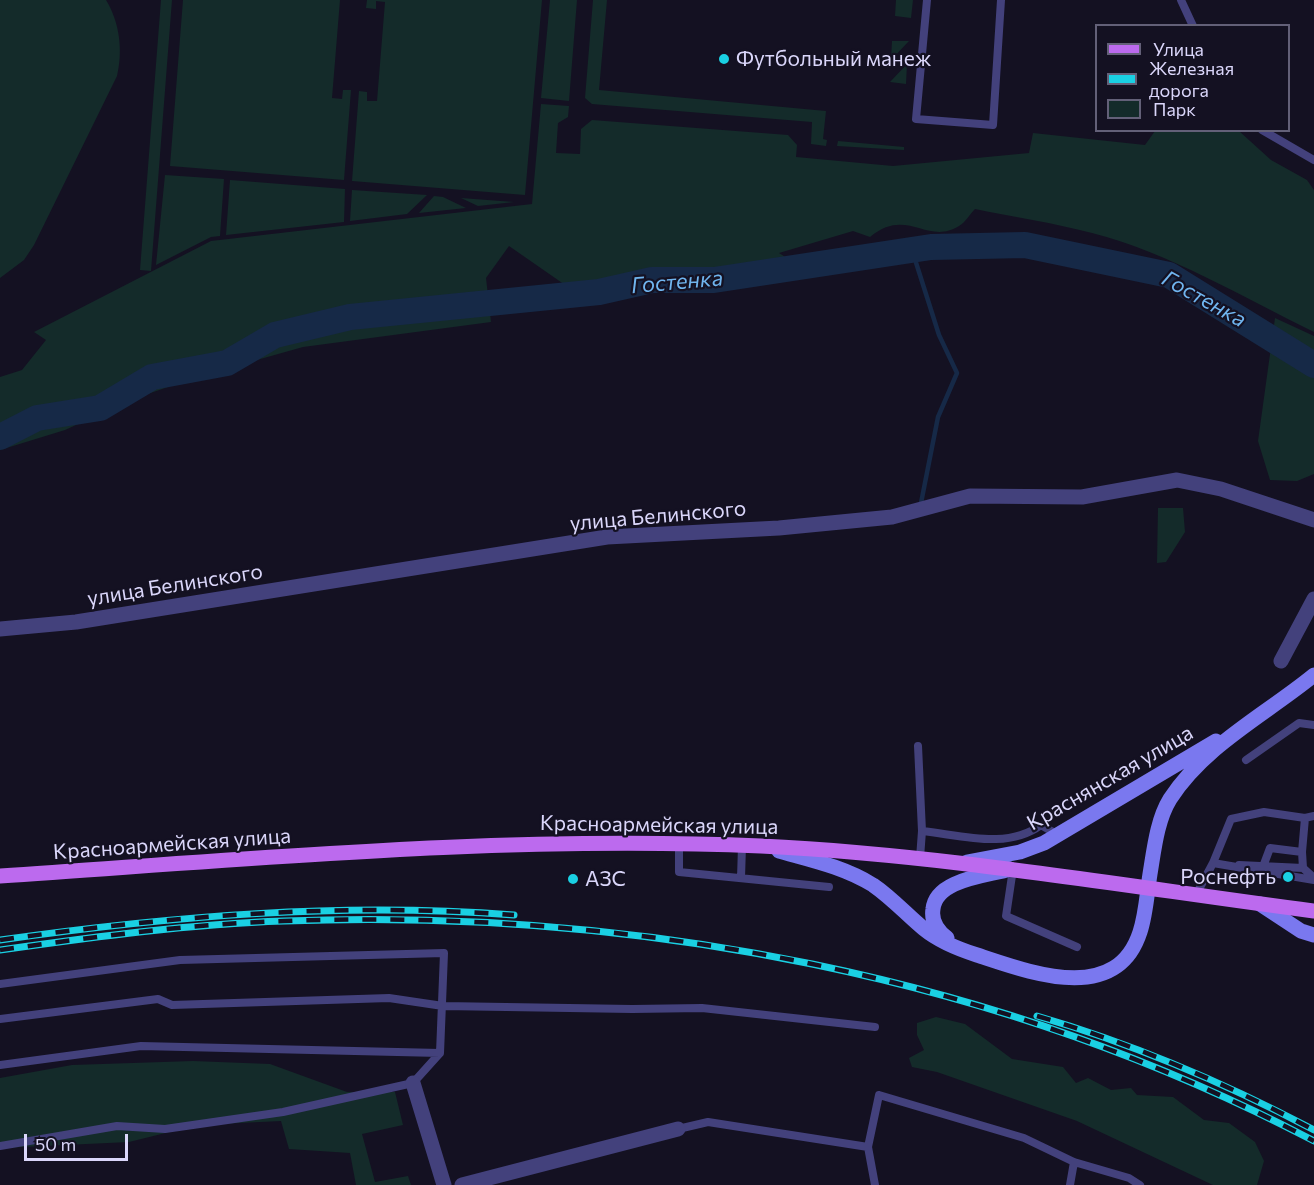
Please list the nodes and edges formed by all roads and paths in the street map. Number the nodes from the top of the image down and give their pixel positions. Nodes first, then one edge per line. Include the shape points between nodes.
1 (927, 0) edge
2 (1001, 0) edge
3 (1181, 0) edge
4 (1191, 24) edge
5 (1265, 132) edge
6 (1314, 160) edge
7 (1314, 520) edge
8 (1314, 599) edge
9 (0, 630) edge
10 (1281, 661) dead end
11 (1314, 675) edge
12 (1314, 725) edge
13 (1239, 728) junction
14 (918, 746) dead end
15 (1246, 760) dead end
16 (1314, 816) edge
17 (1305, 818) junction
18 (922, 831) junction
19 (1058, 835) junction
20 (679, 845) junction
21 (742, 846) junction
22 (759, 846) junction
23 (1302, 852) junction
24 (920, 858) junction
25 (963, 863) junction
26 (1213, 863) junction
27 (1264, 864) junction
28 (1227, 866) junction
29 (1303, 867) junction
30 (1013, 868) junction
31 (0, 876) edge
32 (741, 878) junction
33 (1314, 879) edge
34 (829, 887) dead end
35 (1192, 893) junction
36 (1260, 904) junction
37 (1314, 911) edge
38 (1314, 935) edge
39 (1077, 947) dead end
40 (978, 956) junction
41 (0, 984) edge
42 (443, 1006) junction
43 (0, 1018) edge
44 (875, 1027) dead end
45 (440, 1053) junction
46 (0, 1065) edge
47 (412, 1083) junction
48 (678, 1129) joint
49 (0, 1146) edge
50 (867, 1147) junction
51 (1074, 1162) junction
52 (444, 1185) edge
53 (462, 1185) edge
54 (875, 1185) edge
55 (1070, 1185) edge
56 (1140, 1185) edge

1 - 2 lane via 916,119 993,125
3 - 4 lane
5 - 6 lane
7 - 9 street, улица Белинского via 1221,489 1177,480 1082,497 970,496 892,517 779,528 607,537 76,622
8 - 10 street
11 - 13 main road
12 - 15 lane via 1299,723
13 - 19 main road, Краснянская улица
13 - 40 main road via 1190,773 1169,801 1155,847 1140,933 1115,967 1085,978 1068,979
14 - 18 lane
16 - 17 lane
17 - 23 lane
17 - 26 lane via 1264,812 1231,819
18 - 19 lane via 1009,840 1041,825
18 - 24 lane
19 - 25 main road, Краснянская улица via 1020,852
20 - 21 main road, Красноармейская улица
20 - 31 main road, Красноармейская улица via 432,848
20 - 32 lane via 679,873
21 - 22 main road, Красноармейская улица
21 - 32 lane
22 - 24 main road, Красноармейская улица
22 - 40 main road via 849,872 888,897 938,939
23 - 27 lane via 1270,848
23 - 29 lane
24 - 25 main road, Красноармейская улица
25 - 30 main road, Красноармейская улица
26 - 28 lane
26 - 35 lane
27 - 28 lane
27 - 29 lane
28 - 33 lane
29 - 33 lane
30 - 35 main road, Красноармейская улица
30 - 39 lane via 1006,916
30 - 40 main road via 955,884 944,890 933,905 934,924 941,933
32 - 34 lane
35 - 36 main road, Красноармейская улица
36 - 37 main road, Красноармейская улица
36 - 38 main road via 1301,931
41 - 42 lane via 180,960 444,953
42 - 43 lane via 389,998 172,1005 158,999
42 - 44 lane via 702,1008
42 - 45 lane
45 - 46 lane via 141,1046
45 - 47 lane
47 - 49 lane via 283,1112 165,1130 117,1126
47 - 52 street
48 - 50 lane via 708,1122
48 - 53 street
50 - 51 lane via 879,1095 1024,1138
50 - 54 lane
51 - 55 lane
51 - 56 lane

